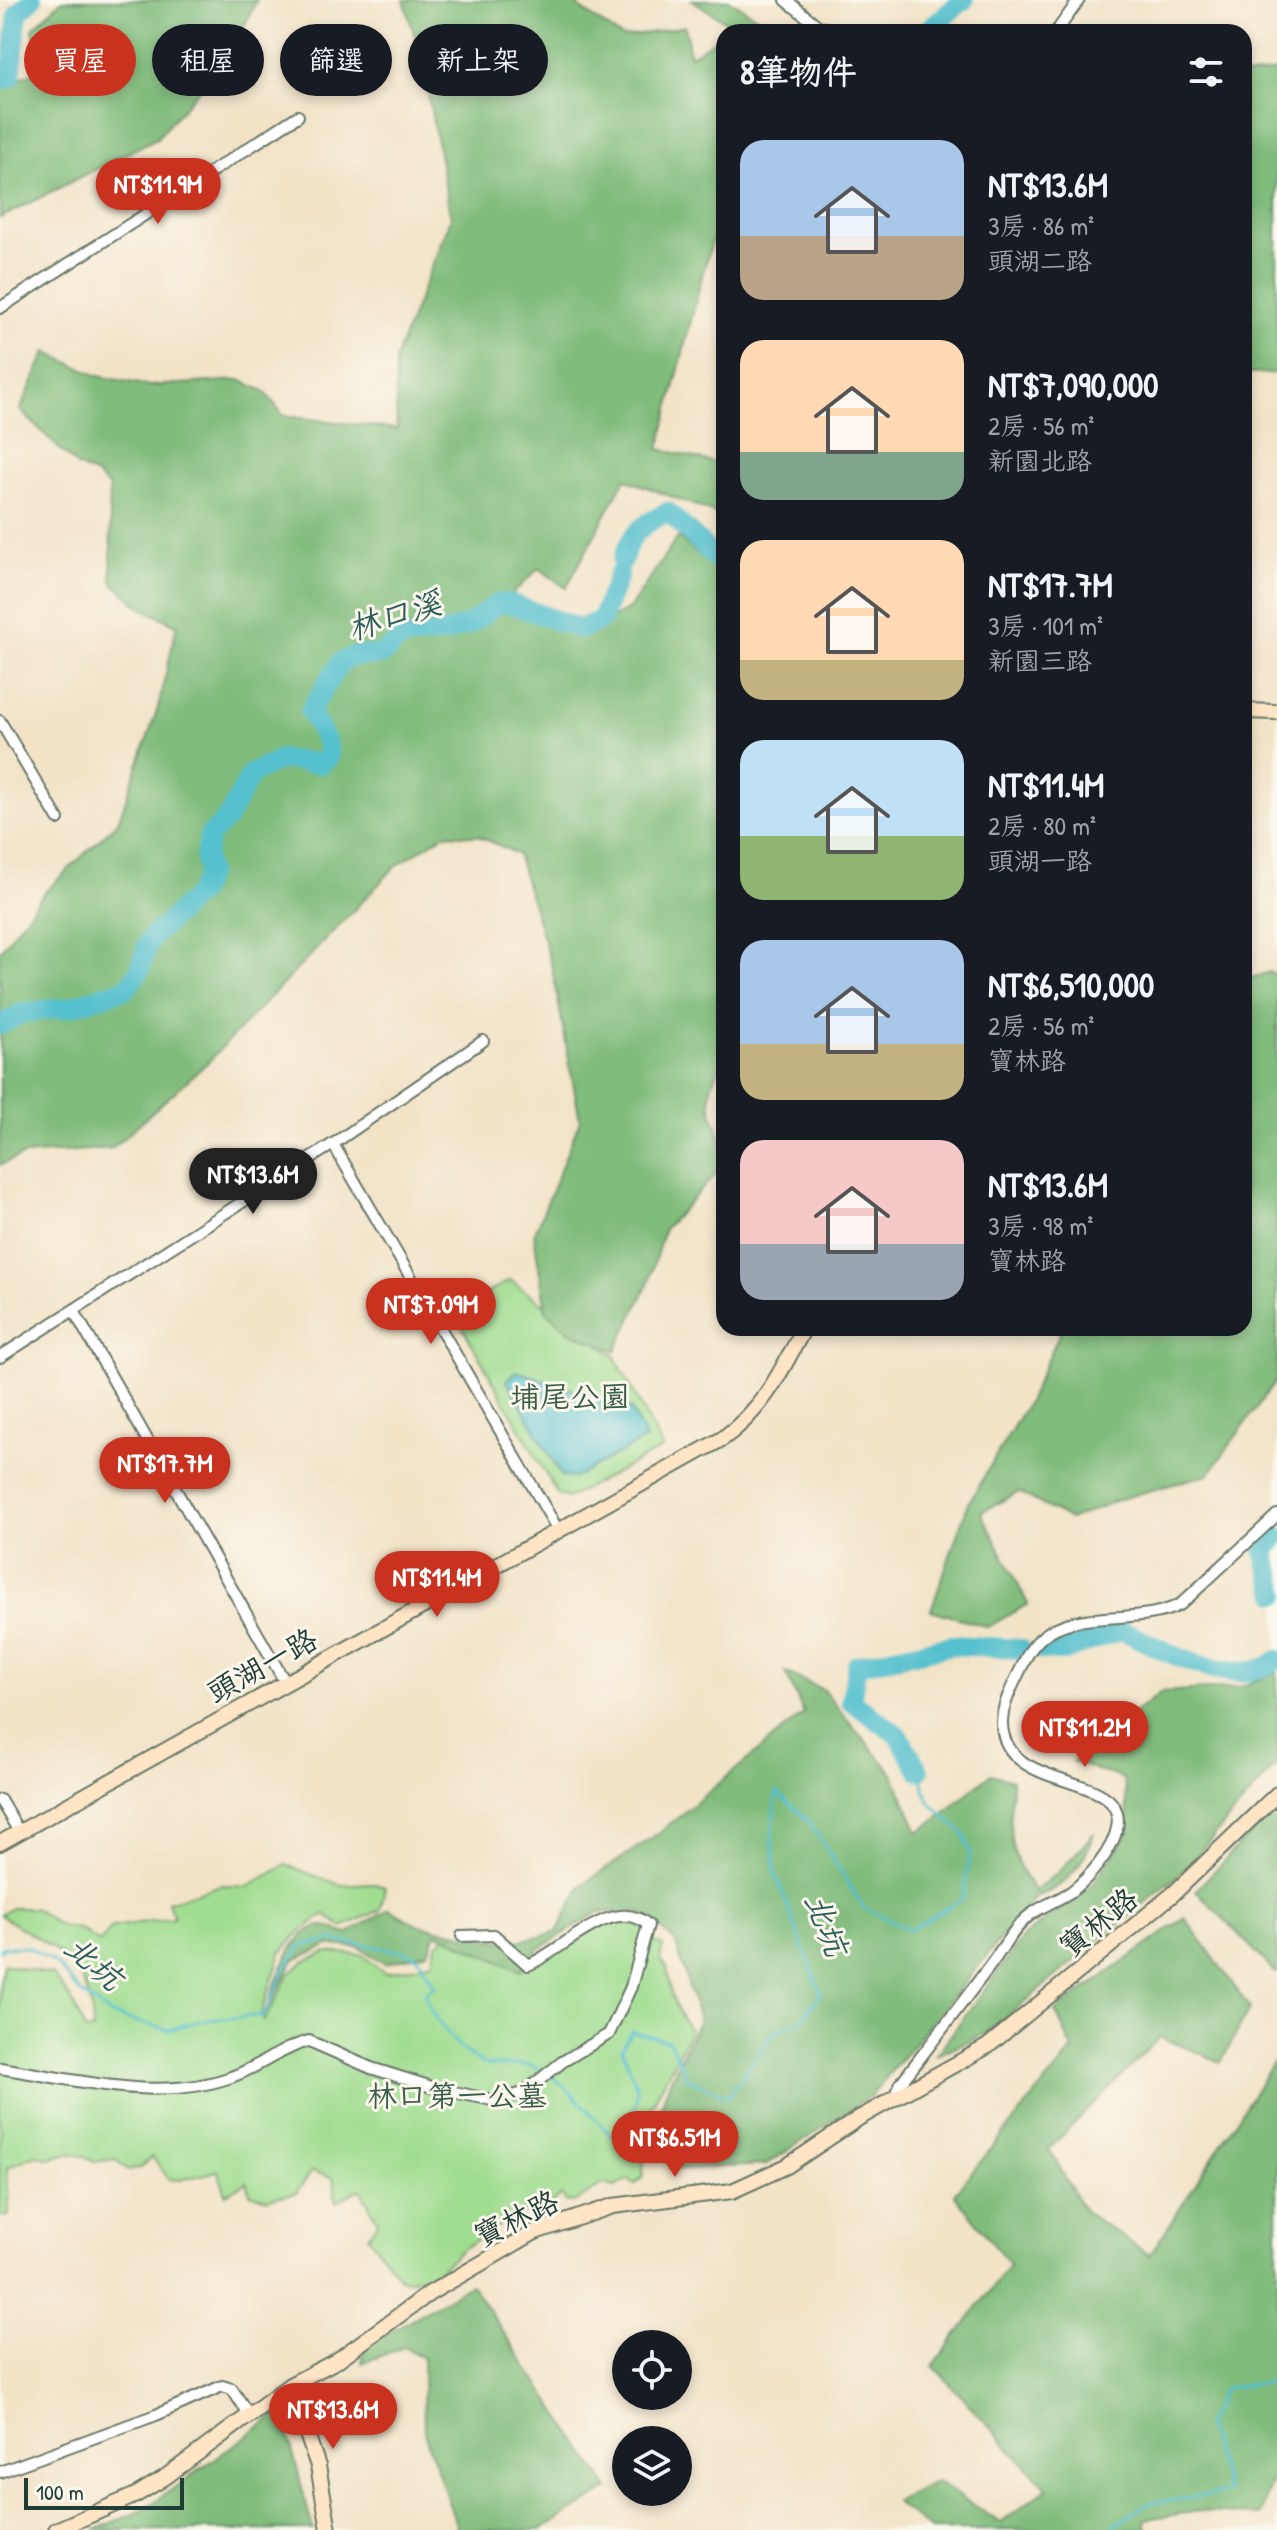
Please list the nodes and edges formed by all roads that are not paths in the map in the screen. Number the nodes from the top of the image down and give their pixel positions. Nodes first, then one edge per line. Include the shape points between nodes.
1 (786, 0) edge
2 (1079, 0) edge
3 (816, 24) edge
4 (1062, 24) edge
5 (298, 116) dead end
6 (0, 308) edge
7 (1252, 711) edge
8 (1277, 712) edge
9 (0, 721) edge
10 (58, 819) dead end
11 (483, 1041) dead end
12 (333, 1144) junction
13 (74, 1311) junction
14 (800, 1336) edge
15 (0, 1357) edge
16 (1277, 1515) edge
17 (558, 1530) junction
18 (285, 1682) junction
19 (1277, 1794) edge
20 (0, 1800) edge
21 (18, 1830) junction
22 (0, 1843) edge
23 (462, 1936) dead end
24 (0, 2068) edge
25 (896, 2096) junction
26 (290, 2385) junction
27 (249, 2415) junction
28 (0, 2472) edge
29 (56, 2530) edge
30 (329, 2530) edge

1 - 3 street
2 - 4 street
5 - 6 street
7 - 8 main road
9 - 10 street
11 - 12 street
12 - 13 street
12 - 17 street
13 - 15 street
13 - 18 street
14 - 17 main road, 頭湖一路 via 764,1401 745,1423
16 - 25 street via 1165,1613 1073,1620 1028,1652 1002,1724 1012,1756 1099,1792 1114,1806 1115,1835 1111,1847 1073,1890 1027,1916
17 - 18 main road, 頭湖一路
18 - 21 main road, 頭湖一路
19 - 25 main road, 寶林路 via 1173,1894 1008,2031
20 - 21 street
21 - 22 main road, 頭湖一路
23 - 24 street via 494,1935 528,1965 583,1930 626,1915 638,1916 648,1925 631,1987 609,2034 523,2093 497,2101 371,2068 309,2041 229,2078 164,2088 104,2085
25 - 26 main road, 寶林路 via 787,2166 732,2191 613,2206 535,2232 430,2293 336,2361
26 - 27 main road, 寶林路
26 - 30 main road via 318,2466
27 - 28 street via 232,2389 222,2386
27 - 29 main road, 寶林路 via 136,2495

